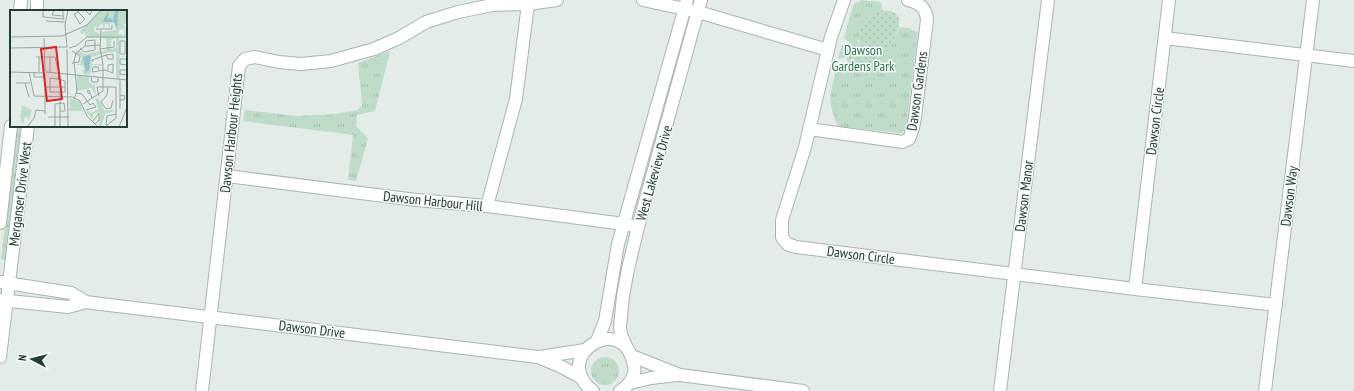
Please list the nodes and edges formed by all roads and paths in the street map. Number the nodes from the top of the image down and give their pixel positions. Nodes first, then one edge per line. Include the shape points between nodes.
1 (21, 0) edge
2 (38, 0) edge
3 (557, 0) edge
4 (643, 0) edge
5 (701, 0) edge
6 (844, 0) edge
7 (908, 0) edge
8 (1048, 0) edge
9 (1170, 0) edge
10 (1313, 0) edge
11 (528, 4) junction
12 (686, 5) edge
13 (20, 10) edge
14 (37, 10) edge
15 (698, 12) junction
16 (1165, 38) junction
17 (828, 50) junction
18 (1306, 55) junction
19 (1354, 61) edge
20 (11, 127) edge
21 (28, 127) edge
22 (809, 129) junction
23 (227, 176) junction
24 (488, 206) junction
25 (0, 223) edge
26 (624, 224) junction
27 (638, 227) junction
28 (1014, 274) junction
29 (5, 282) edge
30 (1135, 289) junction
31 (3, 300) edge
32 (86, 302) junction
33 (1276, 305) junction
34 (210, 316) junction
35 (597, 341) junction
36 (585, 350) junction
37 (629, 351) junction
38 (0, 357) edge
39 (538, 357) junction
40 (680, 375) junction
41 (582, 378) junction
42 (630, 383) junction
43 (739, 387) edge
44 (202, 391) edge
45 (593, 391) edge
46 (620, 391) edge
47 (803, 391) edge
48 (1000, 391) edge
49 (1265, 391) edge

1 - 13 street
2 - 14 street
3 - 11 street, Dawson Harbour Heights
4 - 12 street
5 - 15 street, West Lakeview Drive
6 - 17 street, Dawson Circle
7 - 22 street, Dawson Gardens via 923,7 927,20 915,118 909,139 903,142
8 - 28 street, Dawson Manor
9 - 16 street, Dawson Circle
10 - 18 street, Dawson Way
11 - 23 street, Dawson Harbour Heights via 492,5 458,12 426,22 374,49 331,61 301,64 255,57 245,59 239,66
11 - 24 street via 516,99
12 - 15 street
12 - 26 street, West Lakeview Drive
15 - 17 street
15 - 27 street, West Lakeview Drive
16 - 18 street
16 - 30 street, Dawson Circle
17 - 22 street, Dawson Circle
18 - 19 street
18 - 33 street, Dawson Way
20 - 25 street, Merganser Drive West
21 - 29 street, Merganser Drive West
22 - 28 street, Dawson Circle via 782,220 782,237 787,244
23 - 24 street, Dawson Harbour Hill via 416,200
23 - 34 street, Dawson Harbour Heights
24 - 26 street, Dawson Harbour Hill
26 - 27 street, Dawson Harbour Hill
26 - 35 street, West Lakeview Drive via 605,321
27 - 37 street, West Lakeview Drive via 620,319 621,335
28 - 30 street, Dawson Circle
28 - 48 street, Dawson Manor
29 - 31 street, Merganser Drive West
29 - 32 street, Dawson Drive via 71,293
30 - 33 street, Dawson Circle
31 - 32 street, Dawson Drive via 68,307
31 - 38 street, Merganser Drive West
32 - 34 street, Dawson Drive
33 - 49 street, Dawson Way
34 - 39 street, Dawson Drive
34 - 44 street, Dawson Harbour Heights
35 - 36 street
35 - 37 street via 604,339 619,342
36 - 39 street, Dawson Drive
36 - 41 street via 579,364
37 - 40 street via 642,361
37 - 42 street, West Lakeview Drive via 635,368
39 - 41 street, Dawson Drive
40 - 42 street
40 - 43 street
41 - 45 street
42 - 46 street
43 - 47 street

